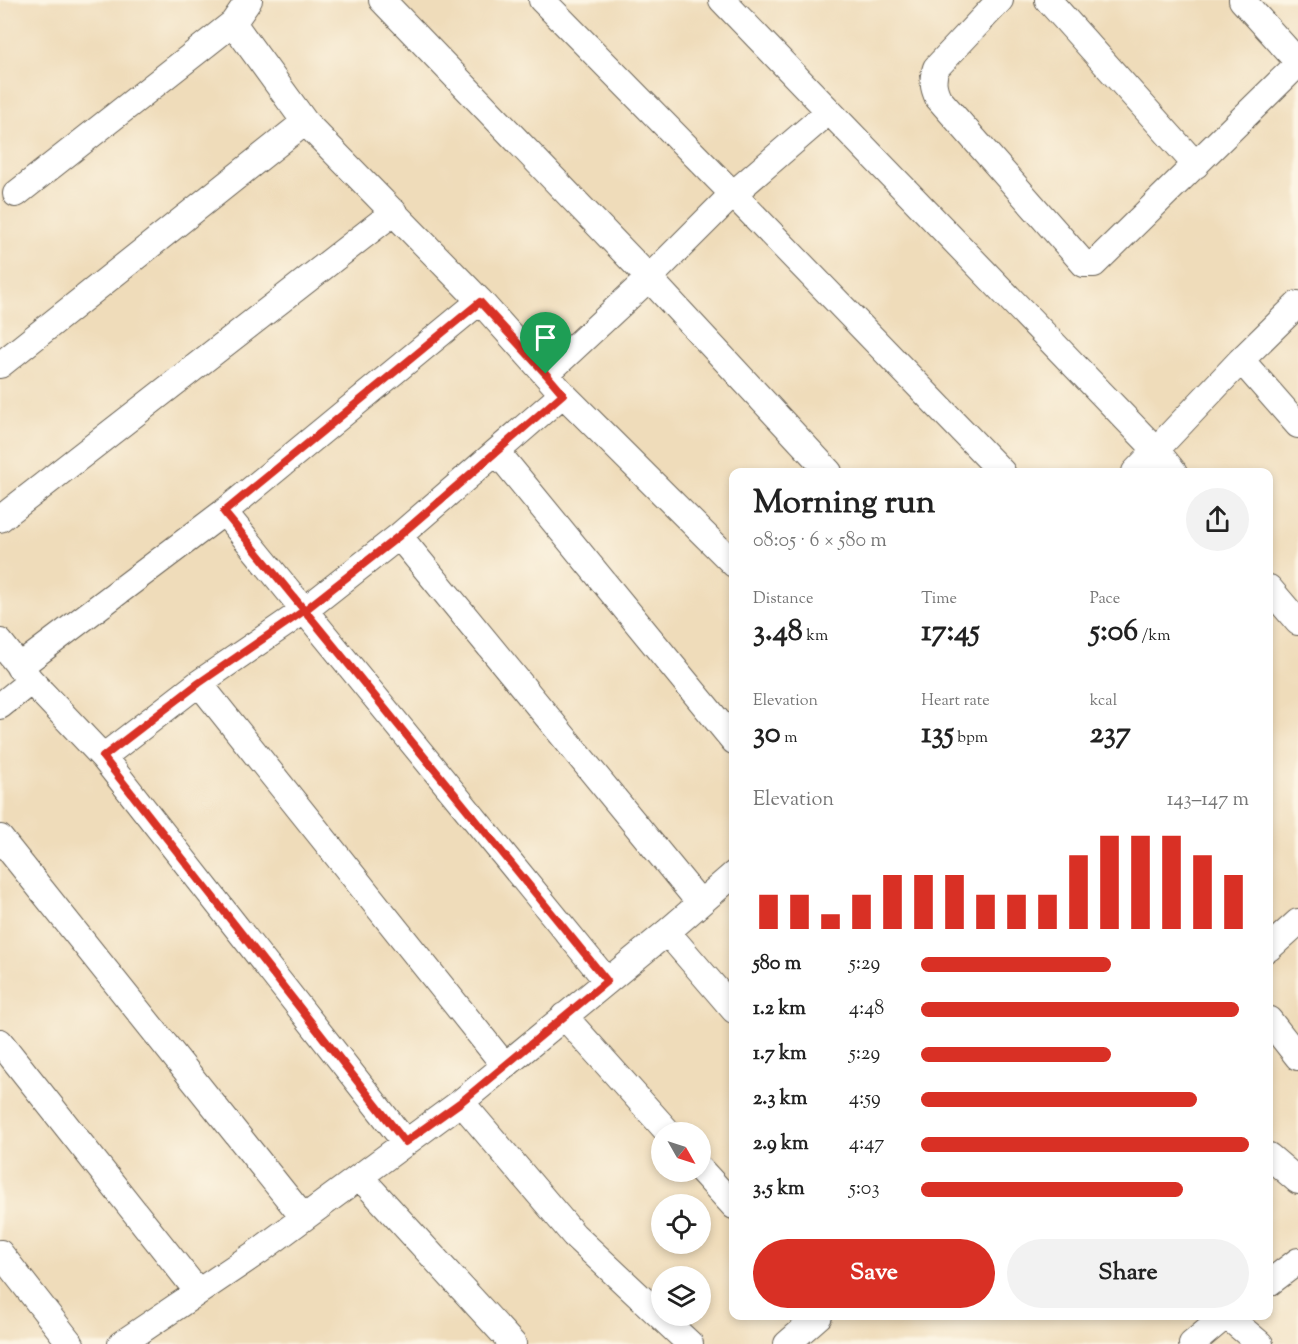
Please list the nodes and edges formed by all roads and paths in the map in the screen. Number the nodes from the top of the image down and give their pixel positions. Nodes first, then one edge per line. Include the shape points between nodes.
1 (249, 0) edge
2 (382, 0) edge
3 (542, 0) edge
4 (722, 0) edge
5 (1000, 0) edge
6 (1048, 0) edge
7 (1242, 0) edge
8 (233, 23) junction
9 (1298, 63) edge
10 (828, 112) junction
11 (305, 122) junction
12 (1196, 165) junction
13 (16, 194) dead end
14 (733, 194) junction
15 (394, 212) junction
16 (649, 278) junction
17 (480, 302) junction
18 (1298, 304) edge
19 (1241, 360) junction
20 (0, 365) edge
21 (546, 374) junction
22 (563, 394) junction
23 (1298, 425) edge
24 (1156, 450) junction
25 (497, 452) junction
26 (825, 468) edge
27 (998, 468) edge
28 (1139, 468) edge
29 (1171, 468) edge
30 (224, 512) junction
31 (0, 519) edge
32 (399, 536) junction
33 (729, 559) edge
34 (1273, 593) edge
35 (305, 610) junction
36 (1298, 622) edge
37 (0, 642) edge
38 (25, 674) junction
39 (199, 683) junction
40 (0, 706) edge
41 (729, 735) edge
42 (103, 757) junction
43 (0, 838) edge
44 (729, 878) edge
45 (700, 903) junction
46 (1298, 922) edge
47 (667, 932) junction
48 (1273, 944) edge
49 (607, 981) junction
50 (729, 1004) edge
51 (564, 1016) junction
52 (1273, 1025) edge
53 (0, 1042) edge
54 (1298, 1057) edge
55 (505, 1066) junction
56 (461, 1102) junction
57 (659, 1122) edge
58 (405, 1142) junction
59 (1273, 1159) edge
60 (360, 1177) junction
61 (711, 1181) edge
62 (1298, 1181) edge
63 (729, 1201) edge
64 (303, 1217) junction
65 (0, 1253) edge
66 (1298, 1261) edge
67 (1273, 1279) edge
68 (198, 1292) junction
69 (814, 1320) edge
70 (1221, 1320) edge
71 (1231, 1320) edge
72 (71, 1344) edge
73 (121, 1344) edge
74 (513, 1344) edge
75 (690, 1344) edge
76 (787, 1344) edge
77 (1192, 1344) edge
78 (1260, 1344) edge

1 - 8 street
2 - 16 street
3 - 14 street
4 - 10 street
5 - 12 street via 936,68 934,90 1080,261 1094,264
6 - 12 street
7 - 9 street
8 - 11 street
8 - 13 street
9 - 12 street
10 - 14 street
10 - 24 street
11 - 15 street
11 - 20 street
14 - 16 street
14 - 27 street
15 - 17 street
15 - 31 street
16 - 21 street
16 - 26 street
17 - 21 street
17 - 30 street
18 - 19 street
19 - 23 street
19 - 24 street
21 - 22 street
22 - 25 street
22 - 33 street
24 - 28 street
24 - 29 street
25 - 32 street
25 - 41 street
30 - 35 street
30 - 38 street
32 - 35 street
32 - 45 street
34 - 36 street
35 - 39 street
35 - 49 street
37 - 38 street
38 - 40 street
38 - 42 street
39 - 42 street
39 - 55 street
42 - 58 street
43 - 64 street
44 - 45 street
45 - 47 street
46 - 48 street
47 - 49 street
47 - 50 street
49 - 51 street
51 - 55 street
51 - 57 street
52 - 54 street
53 - 68 street
55 - 56 street
56 - 58 street
56 - 75 street via 574,1235
58 - 60 street
59 - 62 street
60 - 64 street
60 - 74 street
61 - 63 street
64 - 68 street
65 - 72 street
66 - 67 street
68 - 73 street
69 - 76 street
70 - 77 street
71 - 78 street

